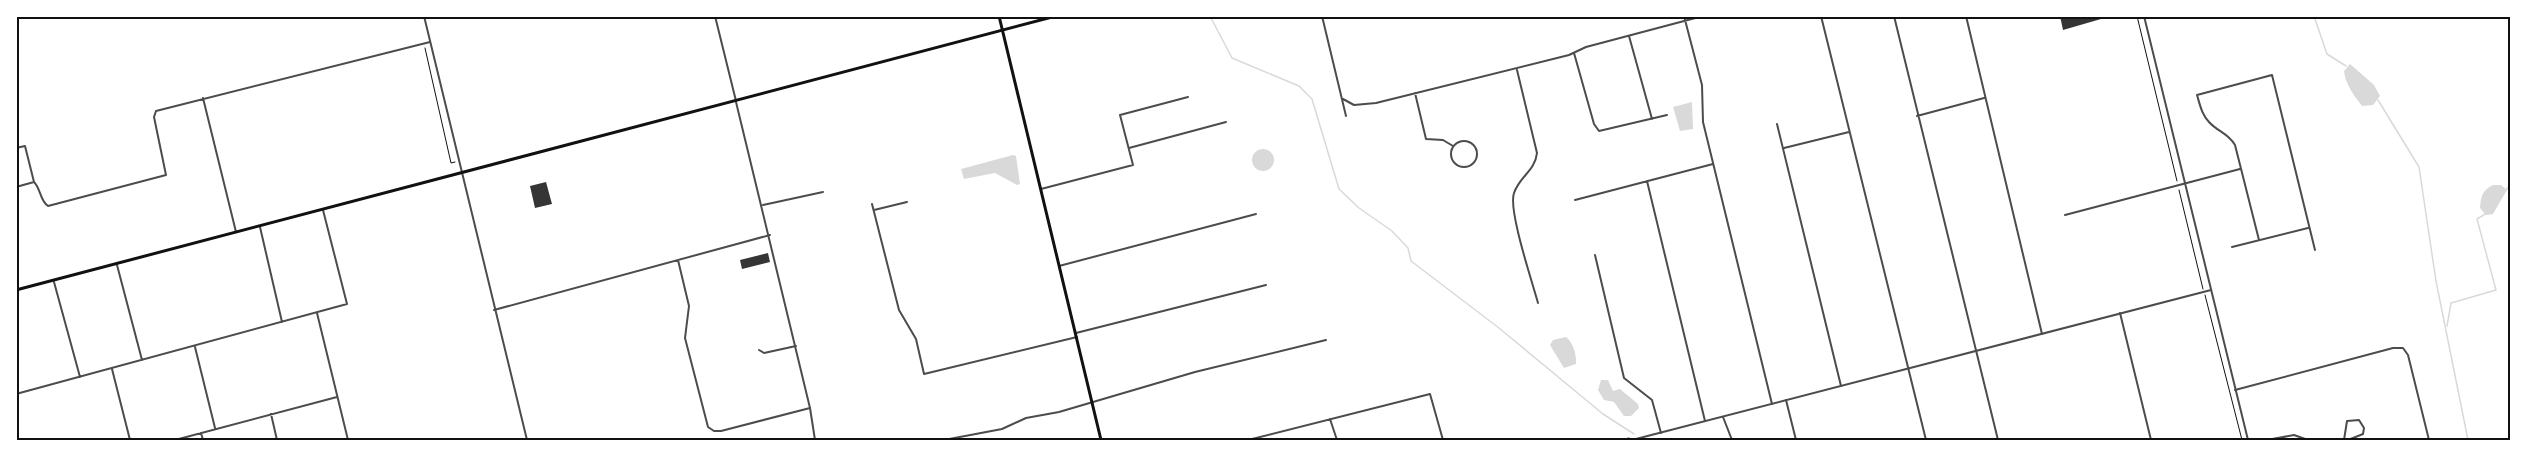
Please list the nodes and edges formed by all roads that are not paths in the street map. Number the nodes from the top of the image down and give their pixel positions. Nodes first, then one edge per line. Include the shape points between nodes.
1 (424, 16) edge
2 (715, 16) edge
3 (999, 16) edge
4 (1056, 16) edge
5 (1322, 16) edge
6 (1684, 16) edge
7 (1703, 16) edge
8 (1821, 16) edge
9 (1894, 16) edge
10 (1966, 16) edge
11 (2144, 16) edge
12 (1685, 21) junction
13 (1002, 31) junction
14 (1629, 36) junction
15 (430, 42) junction
16 (1574, 53) junction
17 (1517, 69) junction
18 (1415, 93) junction
19 (1188, 97) dead end
20 (203, 98) junction
21 (1985, 98) junction
22 (1343, 99) junction
23 (736, 101) junction
24 (1667, 115) dead end
25 (1346, 116) dead end
26 (1917, 116) junction
27 (1652, 118) junction
28 (1226, 122) dead end
29 (1777, 124) dead end
30 (1850, 131) junction
31 (1454, 146) junction
32 (1129, 147) junction
33 (16, 148) edge
34 (1784, 148) junction
35 (1713, 164) junction
36 (2240, 169) junction
37 (462, 174) junction
38 (1647, 181) junction
39 (34, 182) junction
40 (2184, 183) junction
41 (16, 187) edge
42 (1040, 189) junction
43 (823, 192) dead end
44 (1575, 200) dead end
45 (907, 202) dead end
46 (872, 204) dead end
47 (763, 205) junction
48 (322, 210) junction
49 (874, 210) junction
50 (1256, 214) dead end
51 (2065, 215) dead end
52 (260, 227) junction
53 (2309, 228) junction
54 (237, 233) junction
55 (770, 235) junction
56 (2259, 240) junction
57 (2232, 247) dead end
58 (2315, 250) dead end
59 (1595, 255) dead end
60 (678, 260) junction
61 (117, 265) junction
62 (1059, 266) junction
63 (54, 282) junction
64 (1266, 285) dead end
65 (16, 290) edge
66 (2211, 290) junction
67 (1538, 303) dead end
68 (494, 310) junction
69 (317, 313) junction
70 (2120, 314) junction
71 (282, 322) junction
72 (2042, 334) junction
73 (1077, 335) junction
74 (1326, 340) dead end
75 (796, 346) junction
76 (195, 347) junction
77 (759, 350) dead end
78 (1975, 351) junction
79 (142, 360) junction
80 (112, 369) junction
81 (1908, 369) junction
82 (80, 376) junction
83 (1841, 386) junction
84 (2235, 390) junction
85 (16, 394) edge
86 (337, 398) junction
87 (1786, 400) junction
88 (1092, 403) junction
89 (1772, 404) junction
90 (810, 408) junction
91 (271, 414) junction
92 (1723, 417) junction
93 (1330, 419) junction
94 (1706, 421) junction
95 (216, 429) junction
96 (1661, 433) junction
97 (201, 434) junction
98 (130, 441) edge
99 (175, 441) edge
100 (203, 441) edge
101 (277, 441) edge
102 (348, 441) edge
103 (527, 441) edge
104 (815, 441) edge
105 (944, 441) edge
106 (1101, 441) edge
107 (1248, 441) edge
108 (1337, 441) edge
109 (1443, 441) edge
110 (1632, 441) edge
111 (1732, 441) edge
112 (1796, 441) edge
113 (1926, 441) edge
114 (1998, 441) edge
115 (2151, 441) edge
116 (2248, 441) edge
117 (2267, 441) edge
118 (2308, 441) edge
119 (2346, 441) edge
120 (2429, 441) edge

1 - 15 street
2 - 23 street
3 - 13 main road
4 - 13 main road
5 - 22 street
6 - 12 street
7 - 12 street
8 - 30 street
9 - 26 street
10 - 21 street
11 - 40 street
12 - 14 street
12 - 35 street via 1702,85 1703,122
13 - 23 main road
13 - 42 main road
14 - 16 street
14 - 27 street
15 - 20 street
15 - 37 street
16 - 17 street
16 - 27 street via 1599,131
17 - 18 street
17 - 67 street via 1537,153 1535,165 1518,184 1513,203
18 - 22 street via 1354,105
18 - 31 street via 1426,139 1443,140
19 - 32 street via 1120,114
20 - 39 street via 156,111 153,117 166,175 48,206
20 - 54 street
21 - 26 street
21 - 72 street
22 - 25 street
23 - 37 main road
23 - 47 street
24 - 27 street
26 - 78 street
28 - 32 street
29 - 34 street
30 - 34 street
30 - 81 street
31 - 31 street via 1451,153 1455,164 1464,167 1475,160 1471,143 1463,141
32 - 42 street via 1133,165
33 - 39 street via 25,146
34 - 83 street
35 - 38 street
35 - 89 street
36 - 40 street
36 - 53 street via 2230,137 2211,124 2197,95 2272,75
36 - 56 street
37 - 48 main road
37 - 68 street
38 - 44 street
38 - 94 street
39 - 41 street
40 - 51 street
40 - 66 street
42 - 62 main road
43 - 47 street
45 - 49 street
46 - 49 street
47 - 55 street
48 - 52 main road
48 - 69 street via 347,304
49 - 73 street via 899,310 916,339 924,374
50 - 62 street
52 - 54 main road
52 - 71 street
53 - 56 street
53 - 58 street
54 - 61 main road
55 - 60 street
55 - 75 street
56 - 57 street
59 - 96 street via 1624,378 1652,400
60 - 68 street
60 - 90 street via 689,306 685,338 708,427 714,432 721,431
61 - 63 main road
61 - 79 street
62 - 73 main road
63 - 65 main road
63 - 82 street
64 - 73 street
66 - 70 street
66 - 84 street
68 - 103 street
69 - 71 street
69 - 86 street
70 - 72 street
70 - 115 street
71 - 76 street
72 - 78 street
73 - 88 main road
74 - 88 street via 1195,372
75 - 77 street via 764,353
75 - 90 street
76 - 79 street
76 - 95 street
78 - 81 street
78 - 114 street
79 - 80 street
80 - 82 street
80 - 98 street
81 - 83 street
81 - 113 street
82 - 85 street
83 - 87 street
84 - 116 street
84 - 120 street via 2403,348
86 - 91 street
86 - 102 street
87 - 89 street
87 - 112 street
88 - 105 street
88 - 106 main road
89 - 92 street
90 - 104 street
91 - 95 street
91 - 101 street
92 - 94 street
92 - 111 street
93 - 107 street
93 - 108 street
93 - 109 street via 1430,394
94 - 96 street
95 - 97 street
96 - 110 street
97 - 99 street
97 - 100 street
117 - 118 street via 2294,435
119 - 119 street via 2363,434 2359,420 2346,421

